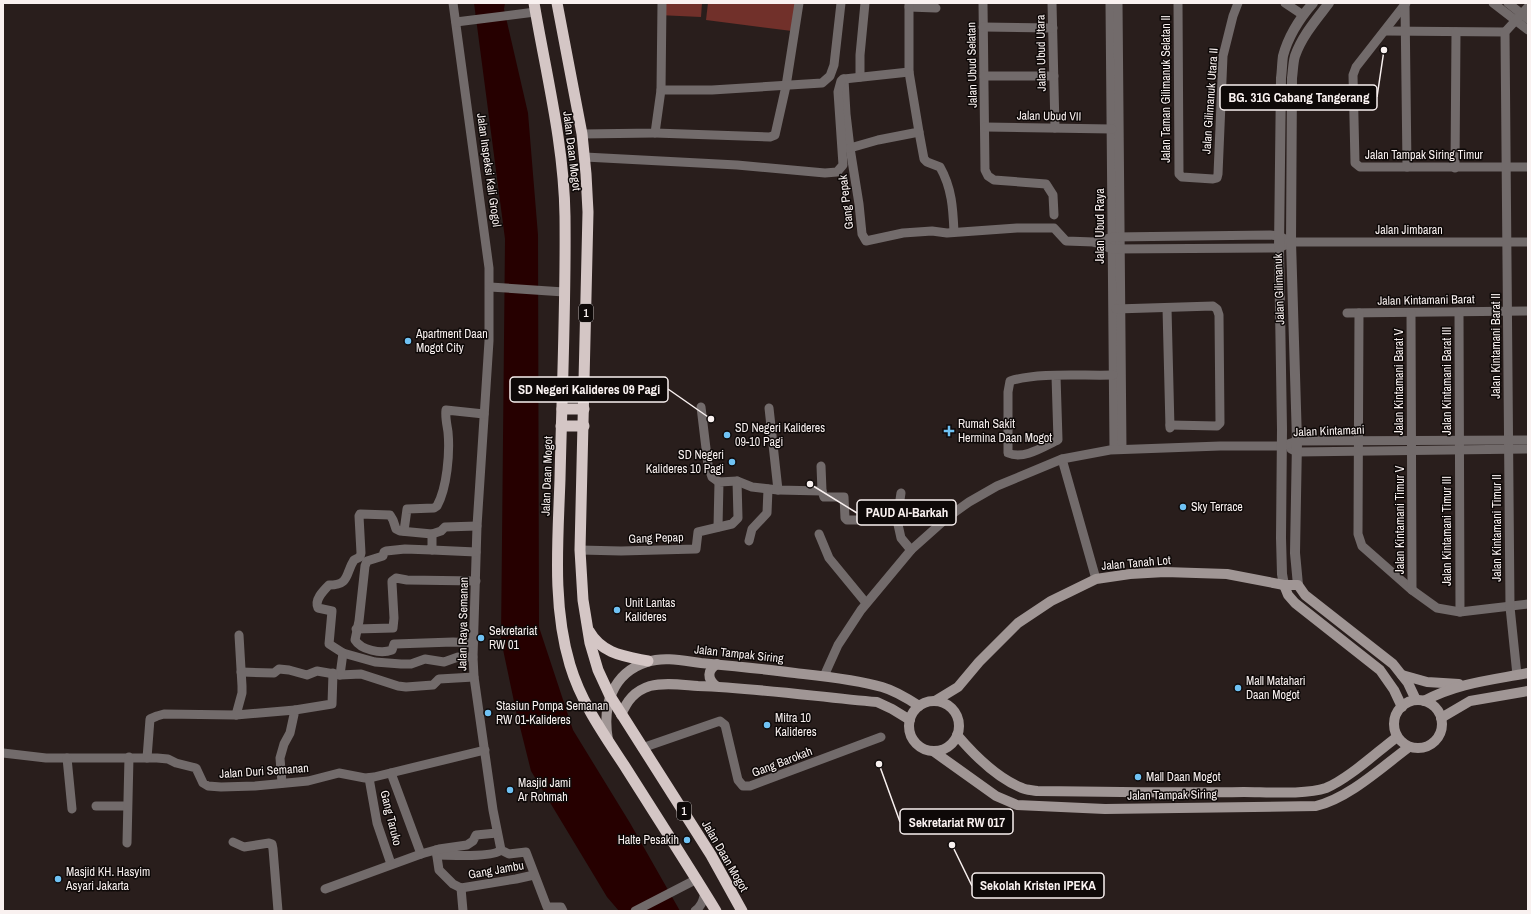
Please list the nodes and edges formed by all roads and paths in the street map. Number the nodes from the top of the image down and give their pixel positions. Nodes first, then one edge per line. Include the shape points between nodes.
1 (453, 3) edge
2 (557, 3) edge
3 (662, 3) edge
4 (799, 3) edge
5 (841, 3) edge
6 (865, 3) edge
7 (982, 3) edge
8 (1052, 3) edge
9 (1110, 3) edge
10 (1118, 3) edge
11 (1178, 3) edge
12 (1238, 3) edge
13 (1285, 3) edge
14 (1312, 3) edge
15 (1329, 3) edge
16 (1493, 3) edge
17 (1508, 3) edge
18 (1406, 4) edge
19 (909, 5) edge
20 (936, 8) dead end
21 (533, 9) edge
22 (1526, 13) edge
23 (1303, 15) junction
24 (1516, 21) junction
25 (458, 22) junction
26 (983, 27) junction
27 (1053, 28) junction
28 (1528, 30) edge
29 (1385, 31) junction
30 (1406, 31) junction
31 (1456, 32) junction
32 (1505, 32) junction
33 (909, 72) junction
34 (984, 76) junction
35 (1054, 76) junction
36 (860, 77) junction
37 (844, 79) junction
38 (786, 86) junction
39 (661, 90) junction
40 (985, 127) junction
41 (1054, 128) junction
42 (1112, 128) junction
43 (919, 132) junction
44 (655, 133) junction
45 (582, 134) junction
46 (850, 148) junction
47 (585, 157) junction
48 (1407, 167) junction
49 (1507, 167) junction
50 (1528, 167) edge
51 (1455, 168) junction
52 (1217, 178) joint
53 (1054, 215) dead end
54 (1116, 224) junction
55 (1017, 228) joint
56 (954, 232) junction
57 (1274, 236) junction
58 (1116, 237) junction
59 (1094, 242) junction
60 (1291, 242) junction
61 (1507, 242) junction
62 (1528, 242) edge
63 (1274, 248) junction
64 (1116, 249) junction
65 (493, 287) junction
66 (564, 292) junction
67 (1167, 308) junction
68 (1117, 309) junction
69 (1528, 311) edge
70 (1459, 312) junction
71 (1508, 312) junction
72 (1347, 313) dead end
73 (1359, 313) junction
74 (1411, 313) junction
75 (489, 342) joint
76 (1113, 375) junction
77 (1056, 376) junction
78 (702, 407) dead end
79 (769, 408) dead end
80 (562, 409) junction
81 (584, 409) junction
82 (484, 414) junction
83 (561, 426) junction
84 (584, 426) junction
85 (1528, 440) edge
86 (1358, 441) junction
87 (1412, 441) junction
88 (1459, 445) junction
89 (1509, 445) junction
90 (1282, 446) junction
91 (1297, 447) junction
92 (1118, 449) junction
93 (1528, 449) edge
94 (1412, 450) junction
95 (1358, 451) junction
96 (1062, 459) junction
97 (821, 466) dead end
98 (737, 481) junction
99 (719, 482) junction
100 (768, 489) junction
101 (778, 490) junction
102 (822, 491) junction
103 (901, 493) dead end
104 (896, 520) junction
105 (477, 526) junction
106 (718, 526) junction
107 (404, 531) junction
108 (432, 534) junction
109 (819, 534) dead end
110 (749, 541) dead end
111 (432, 550) junction
112 (580, 550) junction
113 (911, 550) junction
114 (476, 552) junction
115 (1096, 579) junction
116 (476, 581) junction
117 (1284, 585) junction
118 (1298, 585) junction
119 (1412, 590) junction
120 (866, 603) junction
121 (1528, 604) edge
122 (1510, 607) junction
123 (1460, 612) junction
124 (586, 625) junction
125 (356, 629) junction
126 (239, 635) dead end
127 (473, 643) junction
128 (343, 654) junction
129 (473, 657) junction
130 (648, 661) junction
131 (717, 664) junction
132 (241, 672) junction
133 (1528, 673) edge
134 (336, 674) junction
135 (1402, 675) junction
136 (1517, 675) junction
137 (824, 676) junction
138 (474, 677) junction
139 (1479, 681) junction
140 (716, 686) junction
141 (958, 687) junction
142 (1528, 691) edge
143 (610, 696) junction
144 (1420, 701) junction
145 (935, 702) junction
146 (919, 706) junction
147 (1402, 706) junction
148 (952, 709) junction
149 (294, 710) junction
150 (236, 715) junction
151 (621, 715) junction
152 (1441, 718) junction
153 (910, 720) junction
154 (957, 735) junction
155 (1397, 736) junction
156 (881, 737) dead end
157 (608, 741) junction
158 (1409, 747) junction
159 (642, 748) junction
160 (485, 750) junction
161 (933, 751) junction
162 (3, 753) edge
163 (129, 757) junction
164 (67, 758) junction
165 (147, 758) junction
166 (391, 773) junction
167 (369, 778) junction
168 (282, 783) junction
169 (96, 806) dead end
170 (127, 806) junction
171 (72, 808) dead end
172 (497, 833) junction
173 (233, 842) dead end
174 (127, 843) dead end
175 (501, 850) junction
176 (436, 853) junction
177 (421, 854) junction
178 (391, 864) junction
179 (534, 875) junction
180 (697, 879) junction
181 (461, 888) junction
182 (325, 889) dead end
183 (705, 893) junction
184 (548, 909) edge
185 (278, 911) edge
186 (463, 911) edge
187 (563, 911) edge
188 (635, 911) edge
189 (695, 911) edge
190 (716, 911) edge
191 (742, 911) edge

1 - 25 street, Jalan Inspeksi Kali Grogol
2 - 45 highway, Jalan Daan Mogot / 1
3 - 39 street
4 - 38 street
5 - 38 street via 834,65 830,76 822,83
6 - 36 street
7 - 26 street, Jalan Ubud Selatan
8 - 27 street, Jalan Ubud Utara
9 - 42 street, Jalan Ubud Raya
10 - 54 street, Jalan Ubud Raya
11 - 52 street, Jalan Taman Gilimanuk Selatan II via 1179,174 1182,177
12 - 52 street, Jalan Gilimanuk Utara II via 1222,56
13 - 23 street
14 - 23 street, Jalan Gilimanuk
15 - 60 street, Jalan Gilimanuk via 1309,28 1295,58 1292,78
16 - 24 street
17 - 22 street
18 - 29 street, Jalan Tampak Siring Timur
18 - 30 street
19 - 20 street
19 - 33 street
21 - 25 street
21 - 66 highway, Jalan Daan Mogot / 1 via 557,126 564,177
22 - 24 street
23 - 57 street, Jalan Gilimanuk via 1283,55
24 - 28 street
24 - 32 street
25 - 65 street, Jalan Inspeksi Kali Grogol
26 - 27 street
26 - 34 street, Jalan Ubud Selatan
27 - 35 street, Jalan Ubud Utara
29 - 30 street
29 - 48 street, Jalan Tampak Siring Timur via 1356,67 1353,75 1355,163 1360,167
30 - 31 street
30 - 48 street
31 - 32 street
31 - 51 street
32 - 49 street, Jalan Kintamani Barat II
33 - 36 street
33 - 43 street
34 - 35 street
34 - 40 street, Jalan Ubud Selatan
35 - 41 street, Jalan Ubud Utara
36 - 37 street
37 - 46 street, Gang Pepak
37 - 47 street via 838,92 843,165 837,172
38 - 39 street
38 - 44 street via 776,134 773,136
39 - 44 street
40 - 41 street, Jalan Ubud VII
40 - 53 street, Jalan Ubud Selatan via 985,170 988,176 994,180 1046,184 1053,195
41 - 42 street, Jalan Ubud VII
42 - 54 street, Jalan Ubud Raya
43 - 46 street
43 - 56 street via 924,159 939,166 949,188 953,202
44 - 45 street
45 - 47 highway, Jalan Daan Mogot / 1
46 - 56 street, Gang Pepak via 860,204 862,234 866,241 903,232
47 - 81 highway, Jalan Daan Mogot / 1 via 588,212
48 - 51 street, Jalan Tampak Siring Timur
49 - 50 street, Jalan Tampak Siring Timur
49 - 51 street, Jalan Tampak Siring Timur
49 - 61 street, Jalan Kintamani Barat II
54 - 58 street, Jalan Ubud Raya
55 - 56 street, Gang Pepak
55 - 59 street, Jalan Jimbaran via 1054,228 1066,241
57 - 58 street, Jalan Jimbaran
57 - 60 street, Jalan Jimbaran
57 - 63 street, Jalan Gilimanuk
58 - 59 street, Jalan Jimbaran
58 - 64 street, Jalan Ubud Raya
59 - 64 street, Jalan Jimbaran
60 - 61 street, Jalan Jimbaran
60 - 63 street, Jalan Jimbaran
60 - 91 street, Jalan Gilimanuk
61 - 62 street, Jalan Jimbaran
61 - 71 street, Jalan Kintamani Barat II
63 - 64 street, Jalan Jimbaran
63 - 90 street, Jalan Gilimanuk
64 - 68 street, Jalan Ubud Raya
65 - 66 street
65 - 75 street, Jalan Inspeksi Kali Grogol
66 - 80 highway, Jalan Daan Mogot / 1
67 - 67 street via 1213,306 1217,309 1220,423 1218,426 1170,426
67 - 68 street
68 - 76 street, Jalan Ubud Raya
68 - 92 street, Jalan Ubud Raya
69 - 71 street, Jalan Kintamani Barat
70 - 71 street, Jalan Kintamani Barat
70 - 74 street, Jalan Kintamani Barat
70 - 88 street, Jalan Kintamani Barat III
71 - 89 street, Jalan Kintamani Barat II
72 - 73 street, Jalan Kintamani Barat
73 - 74 street, Jalan Kintamani Barat
73 - 86 street
74 - 87 street, Jalan Kintamani Barat V
75 - 82 street, Jalan Raya Semanan
76 - 77 street
76 - 92 street, Jalan Ubud Raya
77 - 77 street via 1010,381 1008,453 1014,456 1023,455 1058,440
78 - 99 street via 708,465 712,477
79 - 101 street
80 - 81 highway
80 - 83 highway, Jalan Daan Mogot / 1
81 - 84 highway, Jalan Daan Mogot / 1
82 - 105 street, Jalan Raya Semanan
82 - 107 street via 446,410 448,455 443,491 437,506 407,509
83 - 84 highway
83 - 157 highway, Jalan Daan Mogot / 1 via 559,612 565,648 575,681
84 - 112 highway, Jalan Daan Mogot / 1
85 - 89 street, Jalan Kintamani
86 - 87 street, Jalan Kintamani
86 - 91 street, Jalan Kintamani
86 - 95 street
87 - 88 street, Jalan Kintamani
87 - 94 street, Jalan Kintamani Barat V
88 - 89 street, Jalan Kintamani
88 - 94 street, Jalan Kintamani
88 - 123 street, Jalan Kintamani Timur III
89 - 93 street, Jalan Kintamani
89 - 122 street, Jalan Kintamani Timur II
90 - 91 street, Jalan Kintamani
90 - 92 street, Jalan Kintamani
90 - 117 street, Jalan Gilimanuk via 1281,538
91 - 95 street, Jalan Kintamani
91 - 118 street, Jalan Gilimanuk via 1295,553
92 - 96 street, Jalan Kintamani
94 - 95 street, Jalan Kintamani
94 - 119 street, Jalan Kintamani Timur V
95 - 119 street via 1359,540 1362,546
96 - 113 street, Jalan Kintamani via 996,486 969,502
96 - 115 street
97 - 102 street
98 - 99 street
98 - 100 street via 752,487
98 - 106 street via 738,518 732,524
99 - 106 street
100 - 101 street
100 - 110 street via 767,513 752,529
101 - 102 street
102 - 104 street via 824,497 844,497 847,520
103 - 104 street
104 - 113 street via 901,538
105 - 108 street via 446,526
105 - 114 street, Jalan Raya Semanan
106 - 112 street, Gang Pepap via 698,532 696,549
107 - 108 street
107 - 128 street via 396,529 390,515 359,516 360,557 354,560 345,581 329,585 316,603 318,608 332,611 329,644
108 - 111 street
109 - 120 street via 829,558
111 - 114 street
111 - 125 street via 386,551 383,556 367,561
112 - 124 highway, Jalan Daan Mogot / 1
113 - 120 street, Jalan Kintamani
114 - 116 street, Jalan Raya Semanan
115 - 117 main road, Jalan Tanah Lot via 1173,572 1227,574
115 - 141 main road, Jalan Tanah Lot via 1051,601 1018,623
116 - 125 street via 396,578 392,581 393,628
116 - 127 street, Jalan Raya Semanan
117 - 118 main road, Jalan Tanah Lot
117 - 147 main road via 1295,603 1380,670
118 - 135 main road via 1305,595 1389,660
119 - 123 street via 1437,608
120 - 137 street, Jalan Kintamani via 838,645
121 - 122 street
122 - 123 street
122 - 136 street, Jalan Kintamani Timur II
124 - 130 highway via 603,648
124 - 143 highway, Jalan Daan Mogot / 1 via 593,656
125 - 127 street via 355,640 361,647 381,651 392,650 395,644
126 - 132 street
127 - 129 street, Jalan Raya Semanan
128 - 129 street via 375,662 401,664 411,664 425,659 448,662 458,657
128 - 134 street
129 - 138 street, Jalan Raya Semanan
130 - 131 main road, Jalan Tampak Siring
130 - 143 main road, Jalan Tampak Siring via 620,679
131 - 137 main road, Jalan Tampak Siring
131 - 140 main road via 710,670 709,675
132 - 134 street via 274,673 280,669 307,675 317,671
132 - 150 street via 242,693
133 - 136 main road
134 - 138 street via 361,674 406,687 433,685 438,680
134 - 149 street via 330,706
135 - 139 main road via 1440,683 1461,684
135 - 144 main road
136 - 139 main road
137 - 146 main road, Jalan Tampak Siring via 880,686 897,692
138 - 160 street, Jalan Raya Semanan
139 - 144 main road
140 - 151 main road via 650,686 634,694
140 - 153 main road via 877,702
141 - 145 main road, Jalan Tanah Lot
141 - 148 main road, Jalan Tanah Lot
142 - 152 main road via 1470,701
143 - 151 highway, Jalan Daan Mogot / 1
143 - 157 main road, Jalan Tampak Siring via 605,717
144 - 147 main road
144 - 152 main road via 1434,708
145 - 146 main road
145 - 148 main road
146 - 153 main road
147 - 155 main road via 1395,716 1394,730
148 - 154 main road via 958,722
149 - 150 street
149 - 168 street via 290,733 280,758
150 - 165 street via 157,716 150,719
151 - 159 highway, Jalan Daan Mogot / 1
152 - 158 main road via 1441,731 1434,742 1422,748
153 - 161 main road via 911,737 916,744
154 - 155 main road, Jalan Tampak Siring via 975,756 1023,789 1177,793 1321,789 1343,779
154 - 161 main road via 947,747
155 - 158 main road
156 - 159 street, Gang Barokah via 750,786 744,786 738,780 725,725 720,722
157 - 180 highway, Jalan Daan Mogot / 1
158 - 161 main road, Jalan Tampak Siring via 1344,795 1316,806 1105,809 1017,805 996,796
159 - 191 highway, Jalan Daan Mogot / 1 via 711,855
160 - 166 street, Jalan Duri Semanan
160 - 172 street, Jalan Raya Semanan
162 - 164 street, Jalan Duri Semanan
163 - 164 street, Jalan Duri Semanan
163 - 165 street, Jalan Duri Semanan
163 - 170 street
164 - 171 street
165 - 168 street, Jalan Duri Semanan via 168,759 176,764 196,768 203,783 208,786
166 - 167 street, Jalan Duri Semanan
166 - 177 street
167 - 168 street, Jalan Duri Semanan via 339,773 308,782
167 - 178 street, Gang Taruko via 378,823
169 - 170 street
170 - 174 street
172 - 175 street, Jalan Raya Semanan
172 - 176 street via 476,835 467,845
173 - 185 street via 244,847 272,844
175 - 176 street via 497,854 485,855
175 - 179 street via 509,854 526,852
176 - 177 street
176 - 181 street via 439,870
177 - 178 street
178 - 182 street
179 - 181 street, Gang Jambu
179 - 184 street
180 - 183 highway, Jalan Daan Mogot / 1
180 - 188 street
181 - 186 street
183 - 189 street via 700,908
183 - 190 highway, Jalan Daan Mogot / 1
184 - 187 street via 561,907

